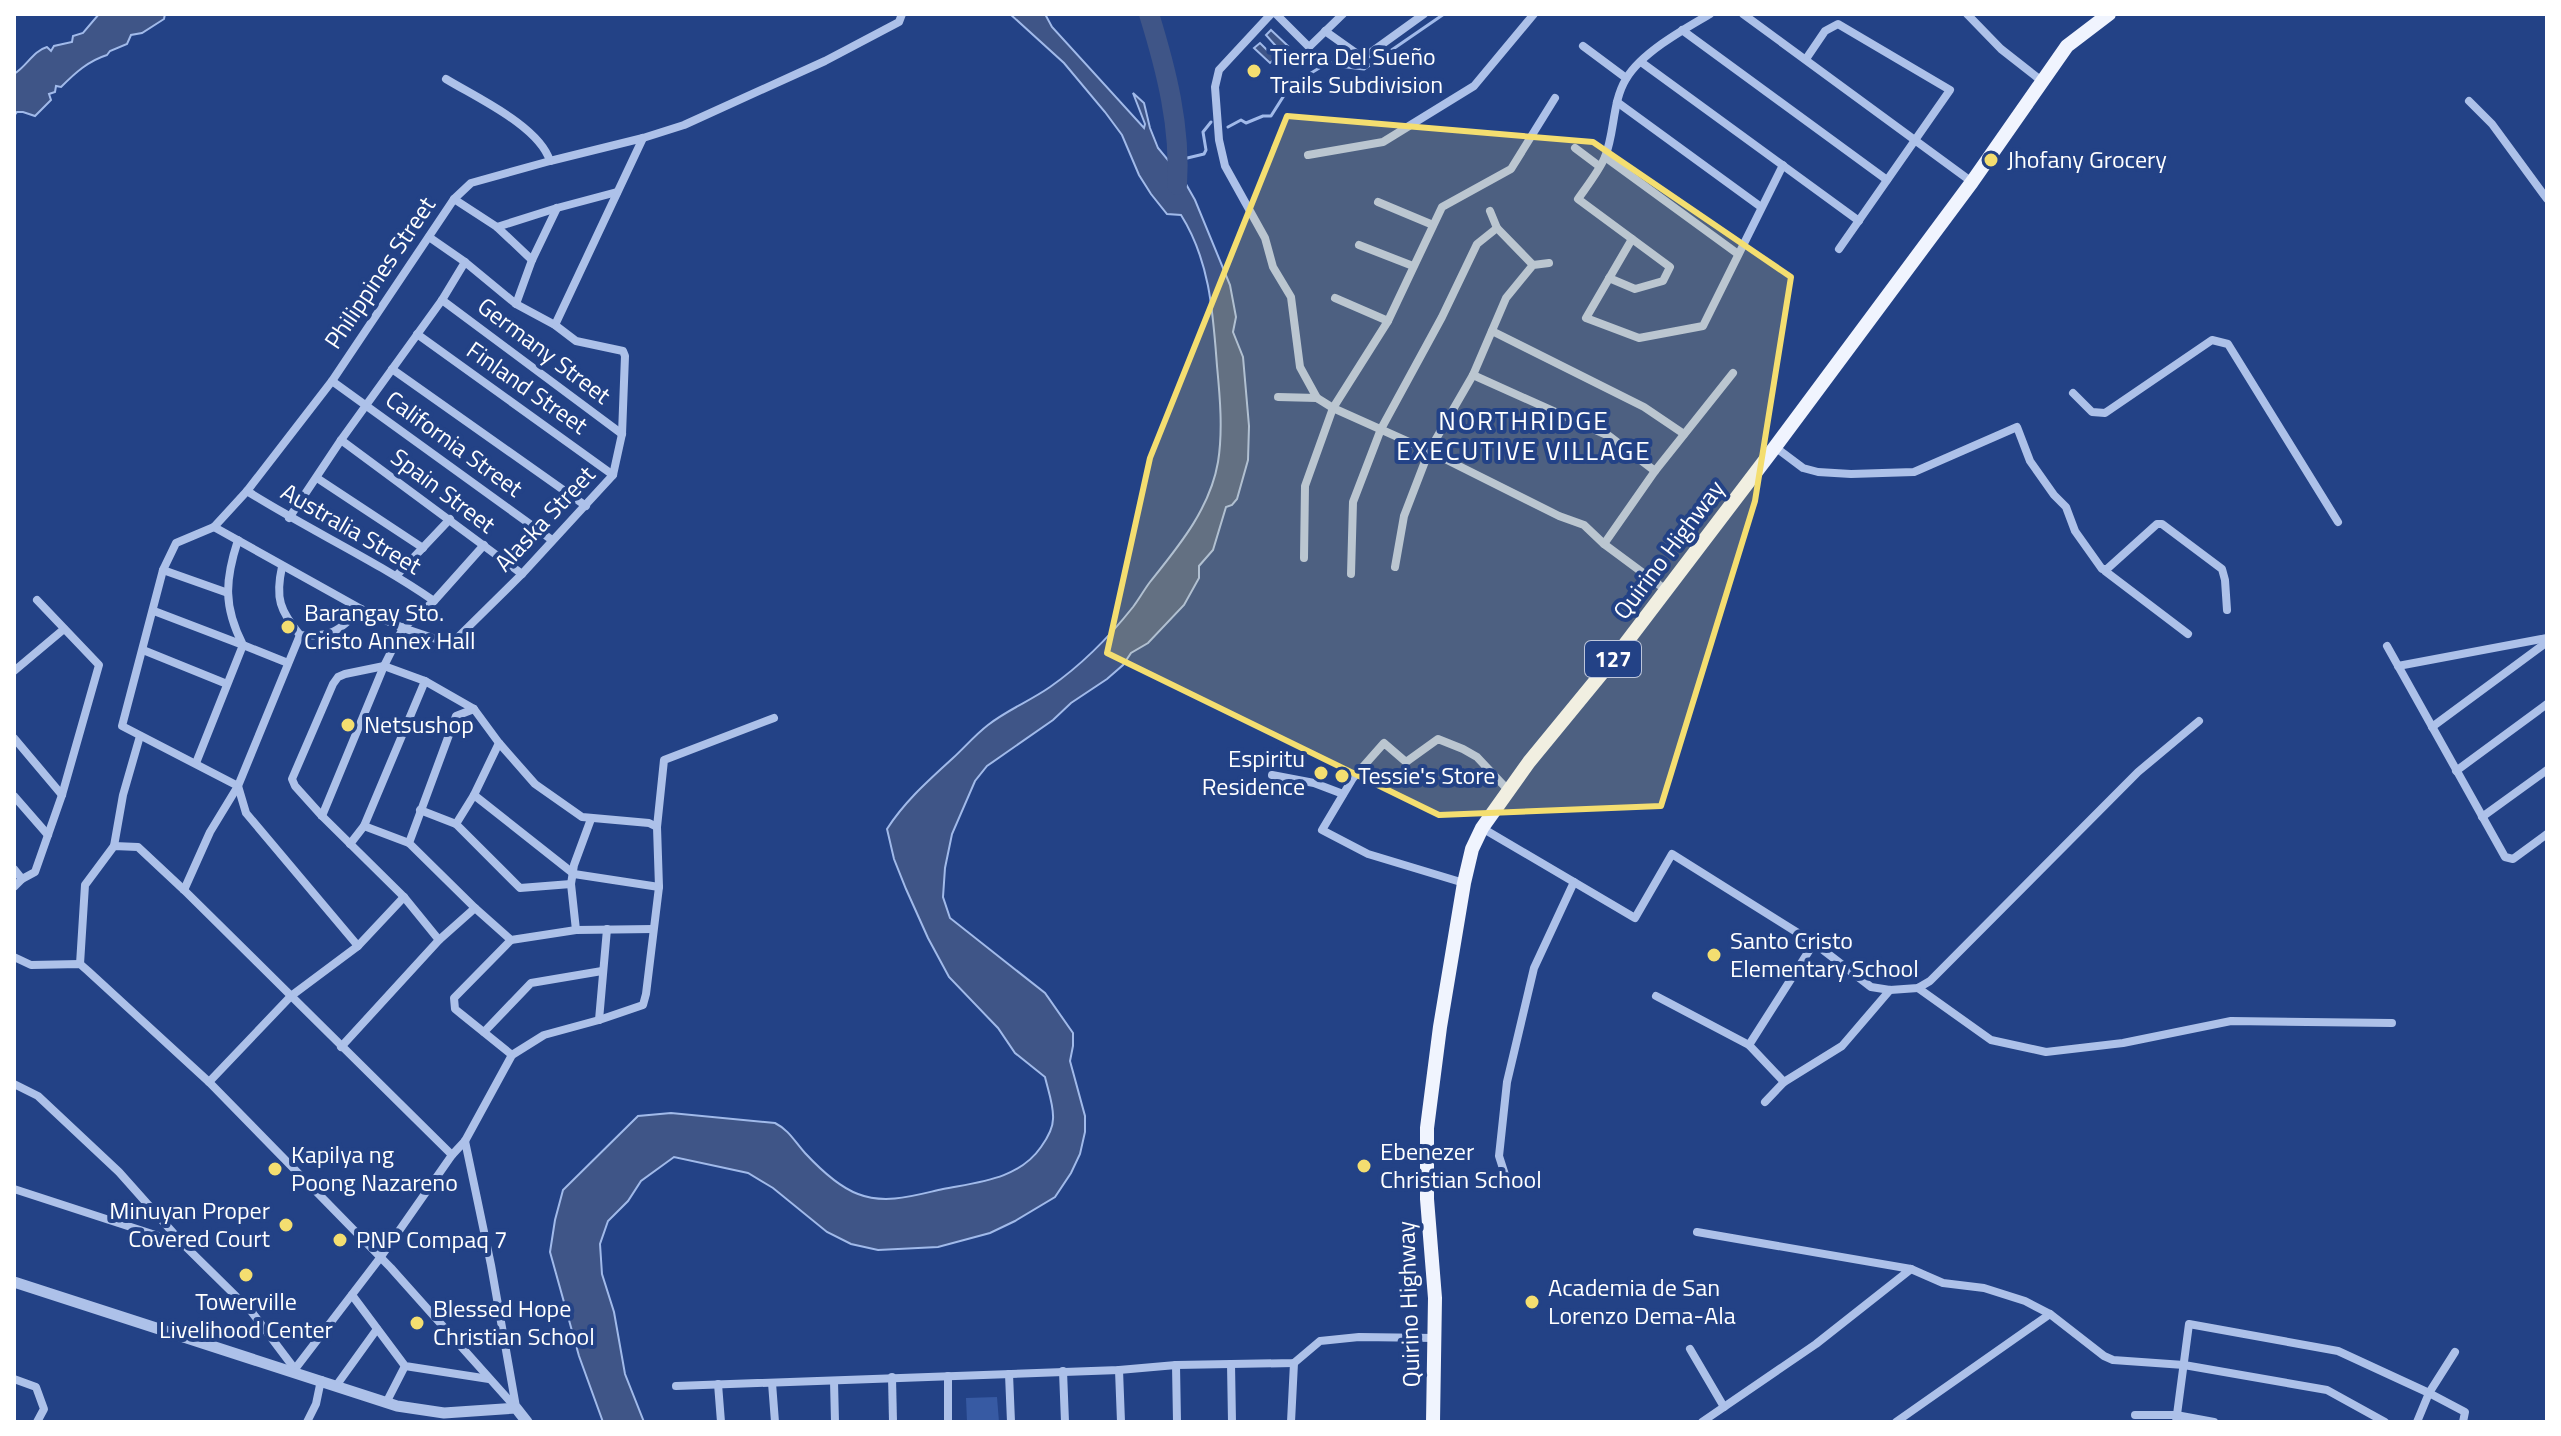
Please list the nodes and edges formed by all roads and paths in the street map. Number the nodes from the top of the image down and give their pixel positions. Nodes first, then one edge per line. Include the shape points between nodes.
1 (902, 14) edge
2 (1273, 14) edge
3 (1343, 14) edge
4 (1424, 14) edge
5 (1534, 14) edge
6 (1710, 14) edge
7 (1743, 14) edge
8 (1967, 14) edge
9 (2109, 14) edge
10 (1682, 30) junction
11 (1325, 31) junction
12 (1583, 46) dead end
13 (1806, 59) junction
14 (1641, 62) junction
15 (1626, 78) junction
16 (446, 79) dead end
17 (2043, 82) junction
18 (1555, 98) dead end
19 (2469, 101) dead end
20 (1617, 102) junction
21 (643, 138) junction
22 (1916, 139) junction
23 (1575, 148) dead end
24 (1308, 155) dead end
25 (1605, 157) junction
26 (550, 161) junction
27 (1783, 165) junction
28 (1599, 166) junction
29 (1887, 180) junction
30 (1972, 182) junction
31 (617, 192) junction
32 (454, 199) junction
33 (2547, 199) edge
34 (1378, 202) dead end
35 (1761, 207) junction
36 (557, 208) junction
37 (1490, 211) dead end
38 (1859, 221) junction
39 (1433, 225) junction
40 (497, 227) junction
41 (1497, 228) junction
42 (429, 237) junction
43 (1632, 239) junction
44 (1359, 245) dead end
45 (1839, 249) dead end
46 (1738, 254) junction
47 (532, 260) junction
48 (465, 262) junction
49 (1549, 263) dead end
50 (1533, 265) junction
51 (1413, 266) junction
52 (1609, 278) junction
53 (1335, 298) dead end
54 (442, 300) junction
55 (516, 304) junction
56 (1388, 321) junction
57 (555, 325) junction
58 (1492, 331) junction
59 (417, 334) junction
60 (392, 369) junction
61 (1733, 373) dead end
62 (1473, 375) junction
63 (332, 381) junction
64 (2073, 393) dead end
65 (1278, 397) dead end
66 (1317, 398) junction
67 (366, 405) junction
68 (1333, 408) junction
69 (1381, 429) junction
70 (622, 434) junction
71 (1684, 434) junction
72 (341, 440) junction
73 (1775, 447) junction
74 (1429, 451) junction
75 (1655, 471) junction
76 (613, 475) junction
77 (317, 478) junction
78 (247, 491) junction
79 (586, 506) junction
80 (289, 518) junction
81 (450, 519) junction
82 (2338, 522) dead end
83 (214, 527) junction
84 (238, 540) junction
85 (552, 540) junction
86 (1604, 544) junction
87 (484, 545) junction
88 (423, 548) junction
89 (1304, 558) dead end
90 (282, 567) junction
91 (1395, 567) dead end
92 (163, 570) junction
93 (2105, 571) junction
94 (522, 574) junction
95 (1351, 574) dead end
96 (397, 575) junction
97 (1666, 590) junction
98 (228, 593) junction
99 (37, 600) dead end
100 (434, 601) junction
101 (361, 609) junction
102 (2227, 610) dead end
103 (154, 611) junction
104 (403, 628) junction
105 (64, 629) junction
106 (2188, 634) dead end
107 (300, 635) junction
108 (2547, 640) edge
109 (243, 645) junction
110 (2387, 646) dead end
111 (143, 650) junction
112 (288, 663) junction
113 (384, 666) junction
114 (2398, 666) junction
115 (14, 671) edge
116 (425, 681) junction
117 (227, 684) junction
118 (2547, 704) edge
119 (474, 709) junction
120 (774, 718) dead end
121 (2199, 721) dead end
122 (2432, 727) junction
123 (140, 736) junction
124 (14, 738) edge
125 (499, 743) junction
126 (196, 763) junction
127 (2547, 770) edge
128 (2456, 771) junction
129 (1272, 775) dead end
130 (238, 786) junction
131 (1508, 790) junction
132 (1343, 794) junction
133 (62, 795) junction
134 (474, 795) junction
135 (14, 796) edge
136 (420, 810) junction
137 (322, 816) junction
138 (2482, 817) junction
139 (591, 819) junction
140 (456, 824) junction
141 (364, 826) junction
142 (657, 827) junction
143 (1482, 828) junction
144 (2547, 834) edge
145 (48, 835) junction
146 (409, 843) junction
147 (350, 844) junction
148 (114, 846) junction
149 (14, 869) edge
150 (22, 879) junction
151 (573, 879) junction
152 (1574, 882) junction
153 (1464, 883) junction
154 (14, 887) edge
155 (659, 887) junction
156 (184, 890) junction
157 (404, 897) junction
158 (475, 908) junction
159 (607, 929) junction
160 (653, 929) junction
161 (576, 930) junction
162 (439, 940) junction
163 (511, 940) junction
164 (1814, 943) junction
165 (358, 946) junction
166 (14, 957) edge
167 (80, 964) junction
168 (602, 971) junction
169 (1918, 988) junction
170 (1890, 990) junction
171 (291, 996) junction
172 (1656, 996) dead end
173 (599, 1020) junction
174 (2392, 1023) dead end
175 (484, 1032) junction
176 (1749, 1045) junction
177 (341, 1047) junction
178 (512, 1055) junction
179 (209, 1082) junction
180 (1784, 1082) junction
181 (14, 1084) edge
182 (1765, 1102) dead end
183 (465, 1141) junction
184 (452, 1155) junction
185 (1507, 1181) dead end
186 (14, 1189) edge
187 (1697, 1232) dead end
188 (184, 1245) junction
189 (380, 1258) junction
190 (1911, 1269) junction
191 (14, 1282) edge
192 (352, 1295) junction
193 (2050, 1314) junction
194 (377, 1329) junction
195 (1435, 1338) junction
196 (1690, 1349) dead end
197 (2455, 1352) dead end
198 (1294, 1363) junction
199 (1231, 1364) junction
200 (1176, 1365) junction
201 (2184, 1365) junction
202 (405, 1366) junction
203 (1119, 1370) junction
204 (296, 1371) junction
205 (1063, 1371) junction
206 (1009, 1374) junction
207 (948, 1376) junction
208 (892, 1377) junction
209 (14, 1379) edge
210 (489, 1379) junction
211 (321, 1380) junction
212 (834, 1381) junction
213 (772, 1383) junction
214 (718, 1384) junction
215 (336, 1386) junction
216 (676, 1386) dead end
217 (2429, 1393) junction
218 (386, 1403) junction
219 (1724, 1407) junction
220 (516, 1408) junction
221 (2135, 1415) dead end
222 (2176, 1419) edge
223 (37, 1422) edge
224 (307, 1422) edge
225 (527, 1422) edge
226 (721, 1422) edge
227 (775, 1422) edge
228 (835, 1422) edge
229 (893, 1422) edge
230 (948, 1422) edge
231 (1011, 1422) edge
232 (1065, 1422) edge
233 (1121, 1422) edge
234 (1177, 1422) edge
235 (1232, 1422) edge
236 (1291, 1422) edge
237 (1433, 1422) edge
238 (1702, 1422) edge
239 (1896, 1422) edge
240 (2214, 1422) edge
241 (2385, 1422) edge
242 (2417, 1422) edge
243 (2463, 1422) edge

1 - 21 street, Philippines Street via 899,22 825,61 684,125
2 - 11 street via 1309,47
2 - 66 street via 1219,70 1219,140 1225,166 1291,297 1300,367
3 - 11 street
4 - 11 street via 1363,58
5 - 24 street via 1474,86 1383,142
6 - 10 street
7 - 13 street
8 - 17 street
9 - 17 main road, Quirino Highway / 127 via 2067,46
10 - 14 street
10 - 29 street
12 - 15 street
13 - 22 street
13 - 22 street via 1825,31 1838,24 1950,90
14 - 15 street
14 - 27 street
15 - 20 street
16 - 26 street via 523,127 545,146
17 - 30 main road, Quirino Highway / 127
18 - 39 street via 1511,169 1442,207
19 - 33 street
20 - 25 street
20 - 35 street
21 - 26 street, Philippines Street
21 - 31 street
22 - 29 street
22 - 30 street
23 - 28 street
25 - 28 street
25 - 46 street
26 - 32 street, Philippines Street via 471,183
27 - 35 street
27 - 38 street
28 - 43 street via 1578,199
29 - 38 street
30 - 73 main road, Quirino Highway / 127
31 - 36 street
31 - 57 street
32 - 40 street
32 - 42 street, Philippines Street
34 - 39 street
35 - 46 street
36 - 40 street
36 - 47 street
37 - 41 street
38 - 45 street
39 - 51 street
40 - 47 street
41 - 50 street
41 - 69 street via 1477,244
42 - 48 street
42 - 63 street, Philippines Street
43 - 52 street
43 - 52 street via 1670,267 1663,281 1635,289
44 - 51 street
46 - 52 street via 1703,326 1639,338 1586,318
47 - 55 street
48 - 54 street
48 - 55 street
49 - 50 street
50 - 58 street via 1506,298
51 - 56 street
53 - 56 street
54 - 59 street
54 - 70 street, Germany Street
55 - 57 street
56 - 68 street
57 - 70 street, Alaska Street via 576,341 623,351
58 - 62 street
58 - 71 street via 1644,407
59 - 60 street
59 - 76 street, Finland Street
60 - 67 street
60 - 79 street
61 - 71 street
62 - 74 street
62 - 75 street via 1609,436
63 - 67 street, California Street
63 - 78 street, Philippines Street
64 - 82 street via 2092,412 2105,413 2212,340 2228,344
65 - 66 street
66 - 68 street
67 - 72 street
67 - 85 street, California Street
68 - 69 street
68 - 89 street via 1305,486
69 - 74 street
69 - 95 street via 1353,502
70 - 76 street, Alaska Street
71 - 75 street
72 - 77 street
72 - 81 street, Spain Street
73 - 93 street via 1803,468 1818,472 1914,472 2017,427 2030,461
73 - 97 main road, Quirino Highway / 127
74 - 86 street via 1584,525
74 - 91 street via 1404,516
75 - 86 street
76 - 79 street, Alaska Street
77 - 80 street
77 - 88 street
78 - 80 street, Australia Street
78 - 83 street, Philippines Street
79 - 85 street, Alaska Street
80 - 96 street, Australia Street
81 - 87 street, Spain Street
81 - 88 street
83 - 84 street
83 - 92 street via 176,543
84 - 90 street
84 - 98 street
85 - 94 street, Alaska Street
86 - 97 street
87 - 94 street, Spain Street
87 - 100 street
88 - 96 street
90 - 101 street
90 - 107 street via 277,589 284,616
92 - 98 street
92 - 103 street
93 - 102 street via 2162,524 2222,569
93 - 106 street
94 - 104 street, Alaska Street via 451,644
96 - 100 street, Australia Street
97 - 131 main road, Quirino Highway / 127
98 - 109 street
99 - 105 street
100 - 104 street
101 - 104 street
101 - 107 street via 337,632
103 - 109 street
103 - 111 street
104 - 113 street
105 - 115 street
105 - 133 street via 99,665
107 - 112 street
108 - 114 street
108 - 122 street
109 - 112 street
109 - 117 street
110 - 114 street
111 - 117 street
111 - 123 street via 122,726
112 - 130 street
113 - 116 street
113 - 137 street
113 - 137 street via 338,677 295,771 295,786
114 - 122 street
116 - 119 street
116 - 141 street
117 - 126 street
118 - 128 street
119 - 125 street
119 - 136 street via 456,716
120 - 142 street via 664,760
121 - 169 street via 2138,772
122 - 128 street
123 - 126 street
123 - 148 street
124 - 133 street
125 - 134 street
125 - 139 street via 535,784
126 - 130 street
127 - 138 street
128 - 138 street
129 - 132 street
130 - 156 street
130 - 165 street via 246,813
131 - 132 street via 1477,757 1438,739 1406,762 1384,743
131 - 143 main road, Quirino Highway / 127
132 - 153 street via 1322,830 1368,854
133 - 145 street
134 - 140 street
134 - 151 street
135 - 145 street
136 - 140 street
136 - 146 street
137 - 147 street
138 - 144 street via 2509,860
139 - 142 street
139 - 151 street
140 - 151 street via 520,888
141 - 146 street
141 - 147 street
142 - 155 street
143 - 152 street
143 - 153 main road, Quirino Highway / 127
145 - 150 street via 35,872
146 - 158 street
147 - 157 street
148 - 156 street via 138,847
148 - 167 street via 85,885
149 - 150 street
150 - 154 street
151 - 155 street
151 - 161 street
152 - 164 street via 1635,918 1672,854
152 - 185 street via 1534,968 1507,1082 1499,1156
153 - 195 main road, Quirino Highway / 127 via 1427,1128
155 - 160 street
156 - 171 street
157 - 162 street
157 - 165 street
158 - 162 street
158 - 163 street
159 - 160 street
159 - 161 street
159 - 168 street
160 - 173 street via 643,1005
161 - 163 street
162 - 177 street
163 - 175 street via 454,998 455,1009
164 - 170 street via 1871,987
164 - 176 street
165 - 171 street
166 - 167 street via 31,965
167 - 179 street
168 - 173 street
168 - 175 street via 531,983
169 - 170 street
169 - 174 street via 1991,1040 2046,1052 2231,1021
170 - 180 street via 1842,1046
171 - 177 street
171 - 179 street
172 - 176 street
173 - 178 street via 544,1035
175 - 178 street
176 - 180 street
177 - 184 street
178 - 183 street
179 - 189 street
180 - 182 street
181 - 188 street via 38,1096 119,1172
183 - 184 street
183 - 220 street
184 - 189 street
186 - 188 street
187 - 190 street
188 - 204 street via 251,1311
189 - 192 street
189 - 210 street
190 - 193 street via 1943,1283 2025,1301
190 - 219 street
191 - 204 street
192 - 194 street
192 - 204 street
193 - 201 street via 2113,1360
193 - 239 street
194 - 202 street
194 - 215 street
195 - 198 street via 1320,1341
195 - 237 main road, Quirino Highway / 127
196 - 219 street
197 - 217 street
198 - 199 street
198 - 236 street
199 - 200 street
199 - 235 street
200 - 203 street
200 - 234 street
201 - 217 street via 2189,1324 2338,1351
201 - 222 street
201 - 241 street via 2327,1390
202 - 210 street
202 - 218 street
203 - 205 street
203 - 233 street
204 - 211 street
205 - 206 street
205 - 232 street
206 - 207 street
206 - 231 street
207 - 208 street
207 - 230 street
208 - 212 street
208 - 229 street
209 - 223 street via 36,1387 44,1409
210 - 220 street
211 - 215 street
211 - 224 street
212 - 213 street
212 - 228 street
213 - 214 street
213 - 227 street
214 - 216 street
214 - 226 street
215 - 218 street
217 - 242 street
217 - 243 street via 2465,1412
218 - 220 street via 444,1413
219 - 238 street
220 - 225 street
221 - 222 street
222 - 240 street

